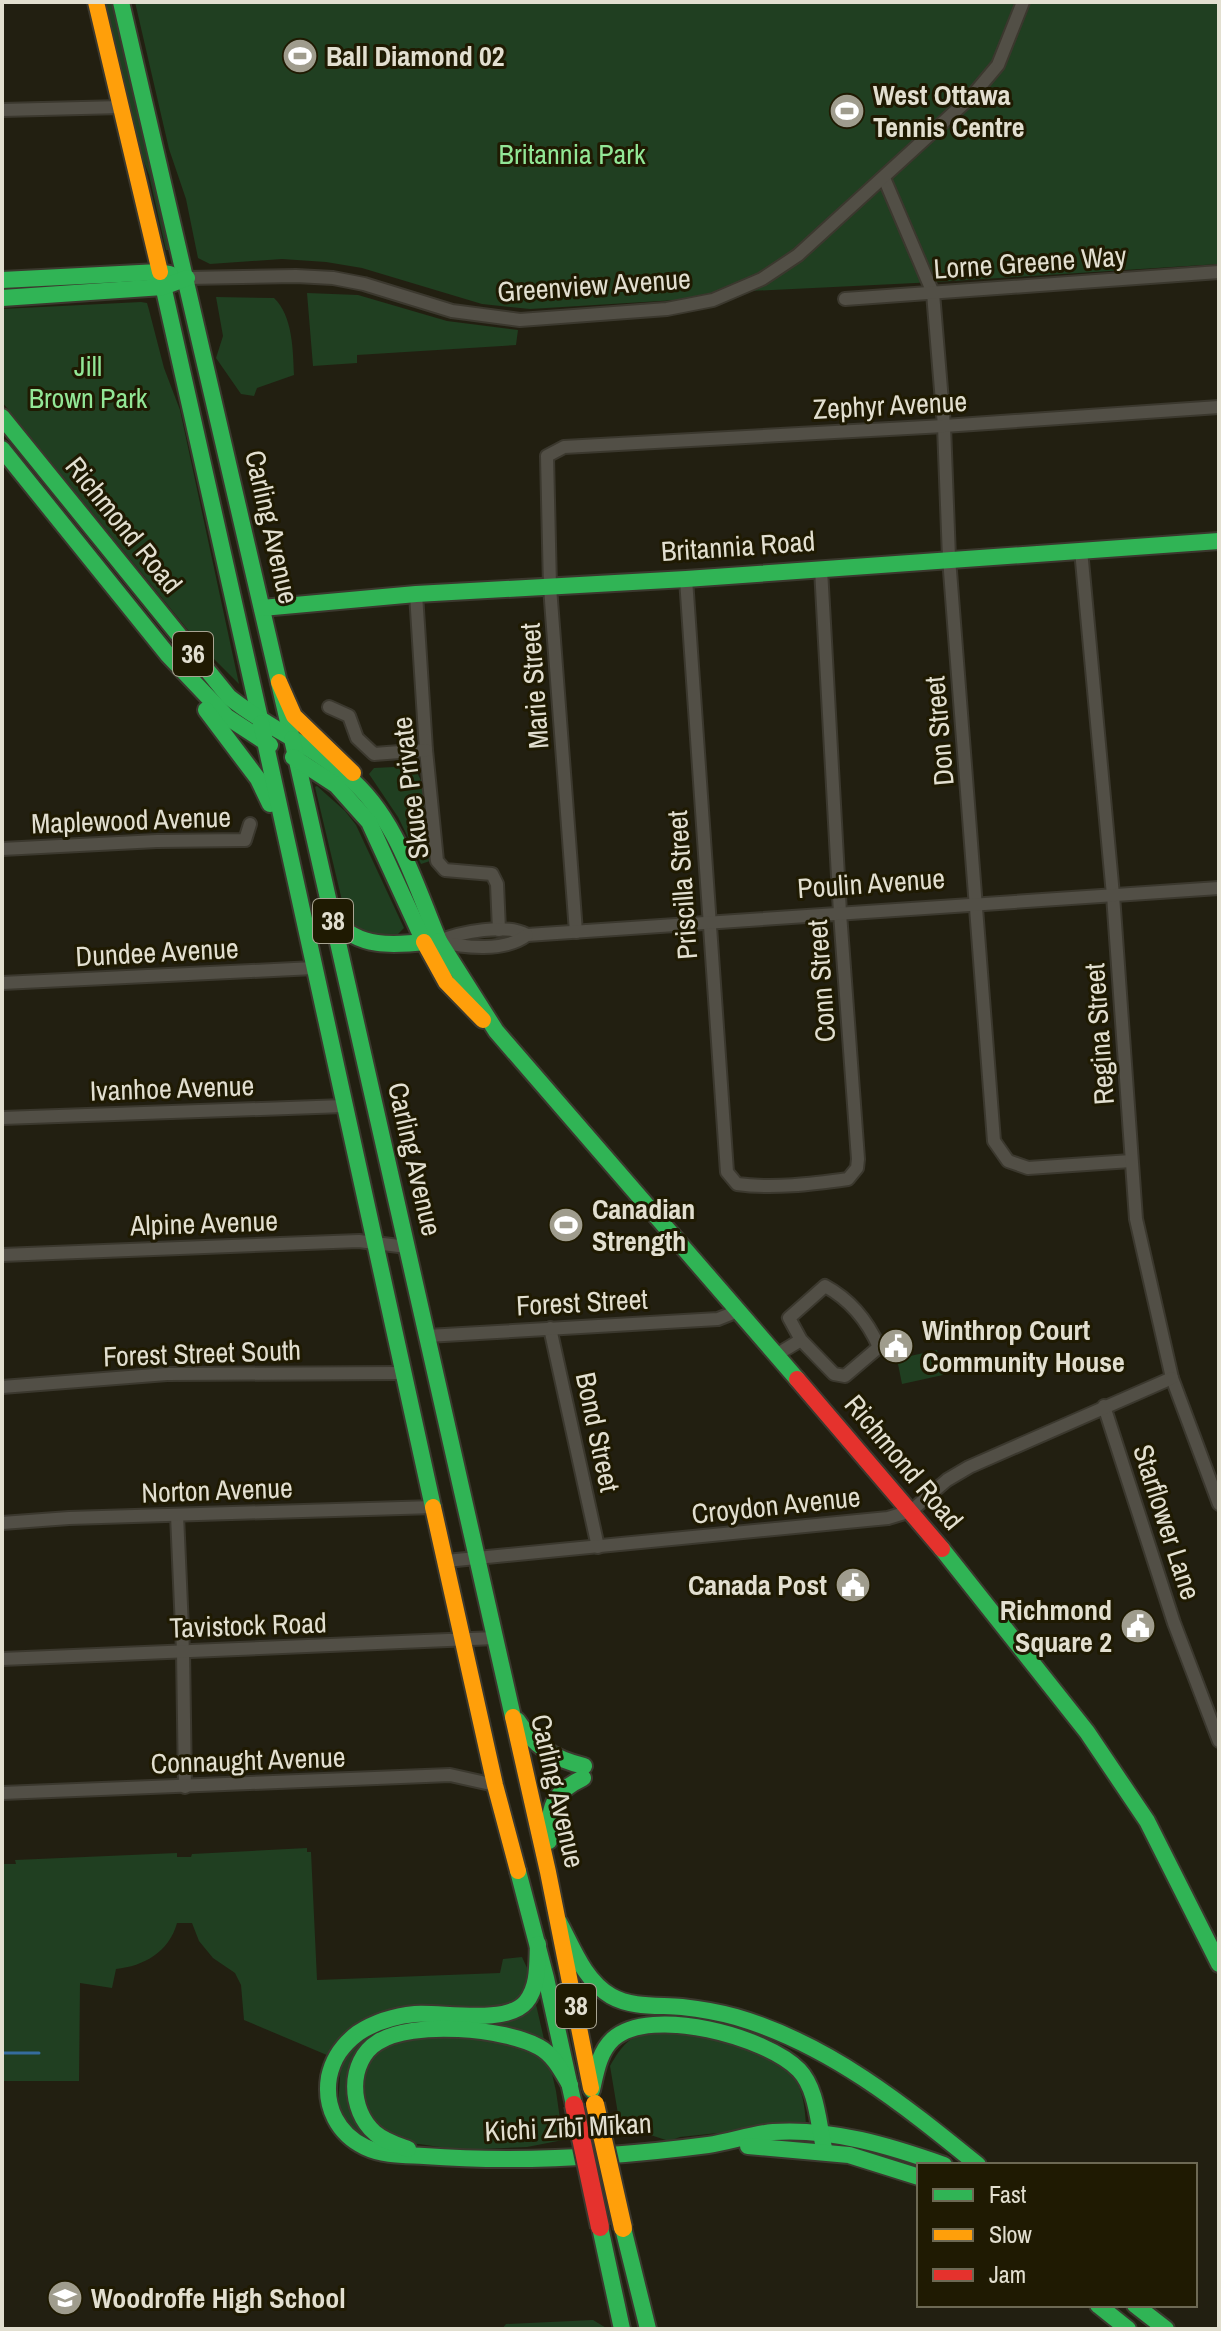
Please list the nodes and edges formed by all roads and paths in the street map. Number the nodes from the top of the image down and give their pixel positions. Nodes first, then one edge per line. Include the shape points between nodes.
1 (96, 2) edge
2 (121, 2) edge
3 (1023, 2) edge
4 (122, 107) junction
5 (2, 110) edge
6 (884, 178) junction
7 (1219, 272) edge
8 (187, 278) junction
9 (2, 280) edge
10 (161, 280) junction
11 (933, 293) junction
12 (2, 298) edge
13 (845, 299) dead end
14 (1219, 407) edge
15 (2, 417) edge
16 (944, 426) junction
17 (564, 447) joint
18 (2, 449) edge
19 (1219, 541) edge
20 (1081, 550) junction
21 (949, 558) junction
22 (821, 569) junction
23 (132, 579) junction
24 (686, 579) junction
25 (550, 587) junction
26 (119, 594) junction
27 (416, 594) junction
28 (262, 608) junction
29 (168, 655) junction
30 (279, 682) junction
31 (329, 707) dead end
32 (261, 723) junction
33 (292, 739) junction
34 (266, 743) junction
35 (426, 750) junction
36 (296, 758) junction
37 (363, 789) junction
38 (250, 824) dead end
39 (2, 849) edge
40 (293, 878) junction
41 (1219, 888) edge
42 (1113, 895) junction
43 (977, 904) junction
44 (840, 913) junction
45 (331, 914) junction
46 (708, 923) junction
47 (499, 930) junction
48 (576, 932) junction
49 (527, 935) junction
50 (432, 942) junction
51 (374, 943) junction
52 (314, 968) junction
53 (2, 983) edge
54 (348, 986) junction
55 (344, 1106) junction
56 (2, 1118) edge
57 (1131, 1161) junction
58 (737, 1184) joint
59 (376, 1242) junction
60 (407, 1247) junction
61 (2, 1255) edge
62 (738, 1311) junction
63 (550, 1328) junction
64 (427, 1336) junction
65 (801, 1340) junction
66 (776, 1355) junction
67 (404, 1373) junction
68 (1172, 1378) junction
69 (2, 1387) edge
70 (1104, 1406) junction
71 (1219, 1504) edge
72 (434, 1507) junction
73 (911, 1511) junction
74 (177, 1515) junction
75 (2, 1523) edge
76 (598, 1547) junction
77 (477, 1558) junction
78 (446, 1561) junction
79 (495, 1638) junction
80 (464, 1640) junction
81 (183, 1651) junction
82 (2, 1659) edge
83 (512, 1710) junction
84 (1219, 1741) edge
85 (495, 1785) junction
86 (185, 1787) junction
87 (2, 1793) edge
88 (548, 1872) junction
89 (559, 1922) junction
90 (538, 1944) junction
91 (1217, 1954) edge
92 (570, 2085) junction
93 (593, 2097) junction
94 (819, 2132) junction
95 (711, 2145) junction
96 (825, 2152) junction
97 (428, 2157) junction
98 (938, 2163) edge
99 (975, 2163) edge
100 (917, 2176) edge
101 (1100, 2307) edge
102 (1138, 2307) edge
103 (622, 2329) edge
104 (648, 2329) edge
105 (1128, 2329) edge
106 (1166, 2329) edge

1 - 4 main road, Carling Avenue / 38
2 - 8 main road, Carling Avenue / 38
3 - 6 street, Greenview Avenue via 998,65
4 - 5 street
4 - 10 main road, Carling Avenue / 38
6 - 8 street, Greenview Avenue via 774,272 713,300 667,309 510,319 452,311 333,278
6 - 11 street, Don Street
7 - 11 street, Lorne Greene Way
8 - 10 main road
8 - 28 main road, Carling Avenue / 38
9 - 10 main road
10 - 12 main road
10 - 32 main road, Carling Avenue / 38
11 - 13 street, Lorne Greene Way
11 - 16 street, Don Street
14 - 16 street, Zephyr Avenue
15 - 23 main road, Richmond Road / 36
16 - 17 street, Zephyr Avenue
16 - 21 street, Don Street
17 - 25 street, Marie Street via 547,456
18 - 26 main road, Richmond Road / 36
19 - 20 main road, Britannia Road
20 - 21 main road, Britannia Road
20 - 42 street, Regina Street
21 - 22 main road, Britannia Road
21 - 43 street, Don Street
22 - 24 main road, Britannia Road
22 - 44 street, Conn Street
23 - 26 main road
23 - 32 main road, Richmond Road / 36 via 221,688
24 - 25 main road, Britannia Road
24 - 46 street, Priscilla Street
25 - 27 main road, Britannia Road
25 - 48 street, Marie Street
26 - 29 main road, Richmond Road / 36
27 - 28 main road, Britannia Road
27 - 35 street, Skuce Private
28 - 30 main road, Carling Avenue / 38
29 - 34 main road, Richmond Road / 36 via 227,717
29 - 40 main road via 263,787
30 - 33 main road, Carling Avenue / 38
30 - 37 main road via 296,718 339,755
31 - 35 street via 349,716 357,738 374,754
32 - 33 main road, Richmond Road / 36
32 - 34 main road, Carling Avenue / 38
33 - 36 main road, Carling Avenue / 38
33 - 37 main road, Richmond Road / 36
34 - 36 main road, Richmond Road / 36
34 - 40 main road, Carling Avenue / 38
35 - 47 street, Skuce Private via 440,866 492,874
36 - 45 main road, Carling Avenue / 38
36 - 50 main road, Richmond Road / 36 via 336,785 369,822
37 - 50 main road, Richmond Road / 36 via 386,824
38 - 39 street, Maplewood Avenue via 245,840
40 - 52 main road, Carling Avenue / 38
41 - 42 street, Poulin Avenue
42 - 43 street, Poulin Avenue
42 - 57 street, Regina Street
43 - 44 street, Poulin Avenue
43 - 57 street, Don Street via 994,1141 1008,1161 1028,1168
44 - 46 street, Poulin Avenue
44 - 58 street, Conn Street via 857,1168 848,1179 820,1183
45 - 51 main road via 344,934
45 - 54 main road, Carling Avenue / 38
46 - 48 street, Poulin Avenue
46 - 58 street, Priscilla Street via 727,1172
47 - 49 street, Poulin Avenue via 517,929
47 - 50 street, Poulin Avenue
48 - 49 street, Poulin Avenue
49 - 50 street, Poulin Avenue via 517,943 462,947
50 - 51 main road, Poulin Avenue
50 - 62 main road, Richmond Road / 36 via 457,996 496,1031
51 - 54 main road via 353,960
52 - 53 street, Dundee Avenue
52 - 55 main road, Carling Avenue / 38
54 - 60 main road, Carling Avenue / 38
55 - 56 street, Ivanhoe Avenue
55 - 59 main road, Carling Avenue / 38
57 - 68 street, Regina Street via 1136,1219
59 - 60 street, Alpine Avenue
59 - 61 street, Alpine Avenue
59 - 67 main road, Carling Avenue / 38
60 - 64 main road, Carling Avenue / 38
62 - 63 street, Forest Street via 718,1319
62 - 66 main road, Richmond Road / 36
63 - 64 street, Forest Street
63 - 76 street, Bond Street
64 - 77 main road, Carling Avenue / 38
65 - 65 street via 834,1374 845,1376 879,1347 842,1295 825,1286 789,1318
65 - 66 street
66 - 73 main road, Richmond Road / 36
67 - 69 street, Forest Street South via 167,1374
67 - 72 main road, Carling Avenue / 38
68 - 70 street, Croydon Avenue
68 - 71 street, Regina Street
70 - 73 street, Croydon Avenue via 969,1467
70 - 84 street, Starflower Lane via 1174,1623
72 - 74 street, Norton Avenue
72 - 78 main road, Carling Avenue / 38
73 - 76 street, Croydon Avenue via 888,1518
73 - 91 main road, Richmond Road / 36 via 1095,1743 1147,1821
74 - 75 street, Norton Avenue
74 - 81 street
76 - 77 street, Croydon Avenue
77 - 78 street, Croydon Avenue
77 - 79 main road, Carling Avenue / 38
78 - 80 main road, Carling Avenue / 38
79 - 80 street, Tavistock Road
79 - 83 main road, Carling Avenue / 38
80 - 81 street, Tavistock Road
80 - 85 main road, Carling Avenue / 38
81 - 82 street, Tavistock Road
81 - 86 street
83 - 88 main road, Carling Avenue / 38
83 - 88 main road via 527,1736 544,1751 584,1772 553,1802
85 - 86 street, Connaught Avenue via 441,1775
85 - 90 main road, Carling Avenue / 38
86 - 87 street, Connaught Avenue
88 - 89 main road, Carling Avenue / 38
89 - 93 main road, Carling Avenue / 38
89 - 99 main road via 588,1973 610,1995 628,2002 710,2011 785,2034 895,2099
90 - 92 main road, Carling Avenue / 38
90 - 97 main road, Kichi Zībī Mīkan via 535,1986 521,2007 497,2015 431,2013 386,2020 356,2034 335,2057 328,2089 342,2130 367,2149
92 - 97 main road via 548,2053 514,2036 429,2030 397,2033 380,2041 360,2063 354,2086 357,2106 376,2133
92 - 103 main road, Carling Avenue / 38, bridge
93 - 94 main road via 605,2049 624,2031 646,2025 704,2030 766,2048 793,2063 810,2088
93 - 104 main road, Carling Avenue / 38, bridge
94 - 95 main road, Kichi Zībī Mīkan via 771,2132
94 - 96 main road
94 - 98 main road, Kichi Zībī Mīkan via 882,2143
95 - 96 main road, Kichi Zībī Mīkan
95 - 97 main road, Kichi Zībī Mīkan via 620,2154
96 - 100 main road, Kichi Zībī Mīkan
101 - 105 main road
102 - 106 main road

